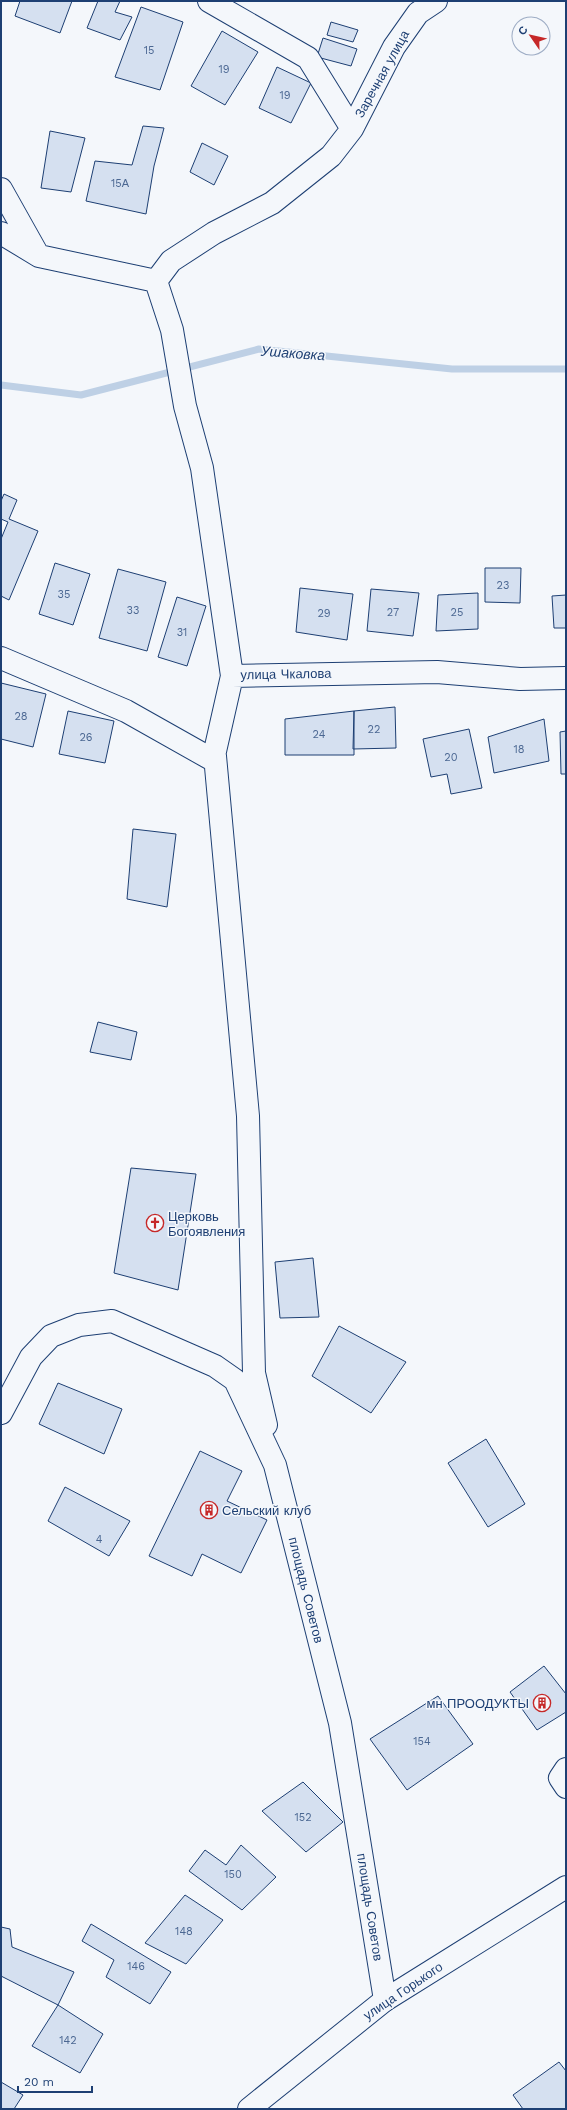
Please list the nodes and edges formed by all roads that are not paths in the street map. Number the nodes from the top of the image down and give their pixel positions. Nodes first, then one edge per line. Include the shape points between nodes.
1 (209, 1) edge
2 (436, 1) edge
3 (352, 129) junction
4 (1, 189) edge
5 (1, 233) edge
6 (39, 256) junction
7 (156, 281) junction
8 (1, 658) edge
9 (232, 676) junction
10 (566, 678) edge
11 (213, 760) junction
12 (1, 1413) edge
13 (275, 1465) junction
14 (566, 1769) edge
15 (566, 1787) edge
16 (566, 1886) edge
17 (385, 2000) junction
18 (249, 2109) edge

1 - 3 street, Заречная улица via 308,58
2 - 3 street, Заречная улица via 418,13 394,47
3 - 7 street via 330,156 272,203 214,233 171,261
4 - 6 street
5 - 6 street
6 - 7 street
7 - 9 street via 172,330 185,406 202,468
8 - 11 street via 126,711
9 - 10 street, улица Чкалова via 437,672 520,679
9 - 11 street, улица Чкалова
11 - 13 street via 215,756 248,1116 254,1373
12 - 13 street, площадь Советов via 31,1357 51,1336 79,1325 112,1321 216,1366 235,1380
13 - 17 street, площадь Советов via 340,1723
14 - 15 street via 560,1778
16 - 17 street, улица Горького
17 - 18 street, улица Горького

